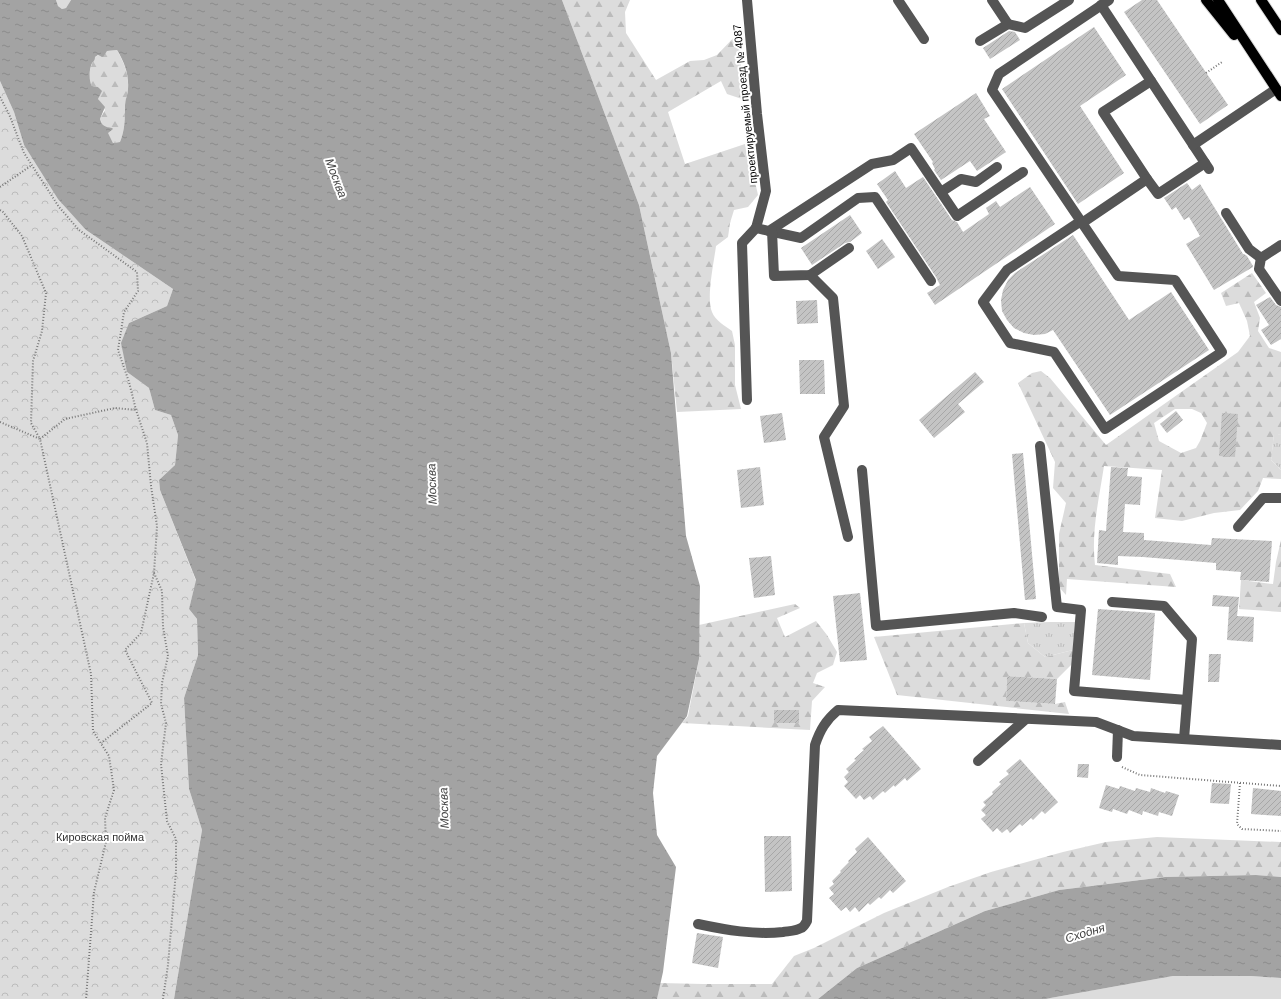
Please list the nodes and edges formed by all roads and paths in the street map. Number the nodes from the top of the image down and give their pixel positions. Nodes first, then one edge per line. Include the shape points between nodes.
1 (748, 0) edge
2 (898, 0) edge
3 (992, 0) edge
4 (1069, 0) edge
5 (1206, 0) edge
6 (1218, 0) edge
7 (1261, 0) edge
8 (1057, 3) edge
9 (1105, 3) edge
10 (1008, 24) junction
11 (1281, 30) edge
12 (924, 39) dead end
13 (980, 42) dead end
14 (1222, 62) dead end
15 (1206, 73) dead end
16 (1269, 79) junction
17 (1151, 81) junction
18 (1279, 92) edge
19 (0, 97) edge
20 (1193, 145) junction
21 (32, 165) junction
22 (997, 167) dead end
23 (1023, 172) dead end
24 (1148, 179) junction
25 (0, 187) edge
26 (941, 192) junction
27 (0, 210) edge
28 (1226, 213) dead end
29 (1082, 222) junction
30 (756, 228) junction
31 (770, 231) junction
32 (1281, 245) edge
33 (849, 248) dead end
34 (1261, 258) junction
35 (810, 275) junction
36 (932, 281) dead end
37 (1281, 301) edge
38 (748, 400) dead end
39 (136, 410) junction
40 (0, 422) edge
41 (40, 439) junction
42 (1040, 446) dead end
43 (862, 470) dead end
44 (1281, 498) edge
45 (1238, 526) dead end
46 (848, 537) dead end
47 (154, 574) junction
48 (1112, 602) dead end
49 (1042, 617) dead end
50 (841, 699) dead end
51 (1187, 700) junction
52 (838, 710) junction
53 (1026, 719) junction
54 (1118, 730) junction
55 (1184, 739) junction
56 (101, 744) junction
57 (1281, 745) edge
58 (1117, 757) joint
59 (978, 761) dead end
60 (1240, 783) junction
61 (1281, 786) edge
62 (1281, 831) edge
63 (698, 924) dead end
64 (86, 999) edge
65 (163, 999) edge

1 - 30 street, проектируемый проезд № 4087 via 766,191
2 - 12 street
3 - 10 street
4 - 8 street
5 - 16 main road
6 - 16 main road
7 - 11 main road
8 - 10 street via 1025,28
9 - 17 street
9 - 29 street via 999,74 992,90
10 - 13 street
14 - 15 path
16 - 18 main road
17 - 20 street
17 - 24 street via 1103,112
18 - 20 street
19 - 21 path via 10,114 24,153
20 - 24 street via 1207,166 1158,194
21 - 25 path
21 - 39 path via 59,207 79,230 136,272 138,291 124,312 118,350
22 - 26 street via 976,182 961,179
23 - 26 street via 957,216
24 - 29 street
26 - 31 street via 912,148 893,160 872,164
27 - 41 path via 22,236 46,293 42,331 33,361 31,423
28 - 34 street via 1249,250
29 - 29 street via 1118,276 1175,280 1222,352 1105,429 1054,352 1010,343 983,302 1006,270
30 - 31 street
30 - 38 street via 742,243
31 - 35 street via 774,276
31 - 36 street via 801,238 858,198 875,197
32 - 34 street
33 - 35 street
34 - 37 street via 1259,269
35 - 46 street via 833,298 844,406 824,437
39 - 41 path via 115,408 65,419
39 - 47 path via 147,443 158,526
40 - 41 path
41 - 56 path via 90,674 93,731
42 - 51 street via 1057,608 1081,610 1074,691
43 - 49 street via 876,626 1014,613
44 - 45 street via 1263,498
47 - 56 path via 141,633 125,650 152,703
47 - 65 path via 162,591 163,627 168,656 162,683 161,704 166,723 161,764 167,821 176,839 176,871
48 - 51 street via 1164,606 1192,639
50 - 52 street
51 - 55 street
52 - 53 street
52 - 63 street via 825,722 815,745 805,925 794,931 753,933
53 - 54 street via 1096,722
53 - 59 street
54 - 55 street via 1133,736
54 - 58 street
55 - 57 street
56 - 64 path via 108,756 114,790 105,818 106,842 94,892
58 - 60 path via 1118,765 1140,775
60 - 61 path
60 - 62 path via 1237,824 1242,829

